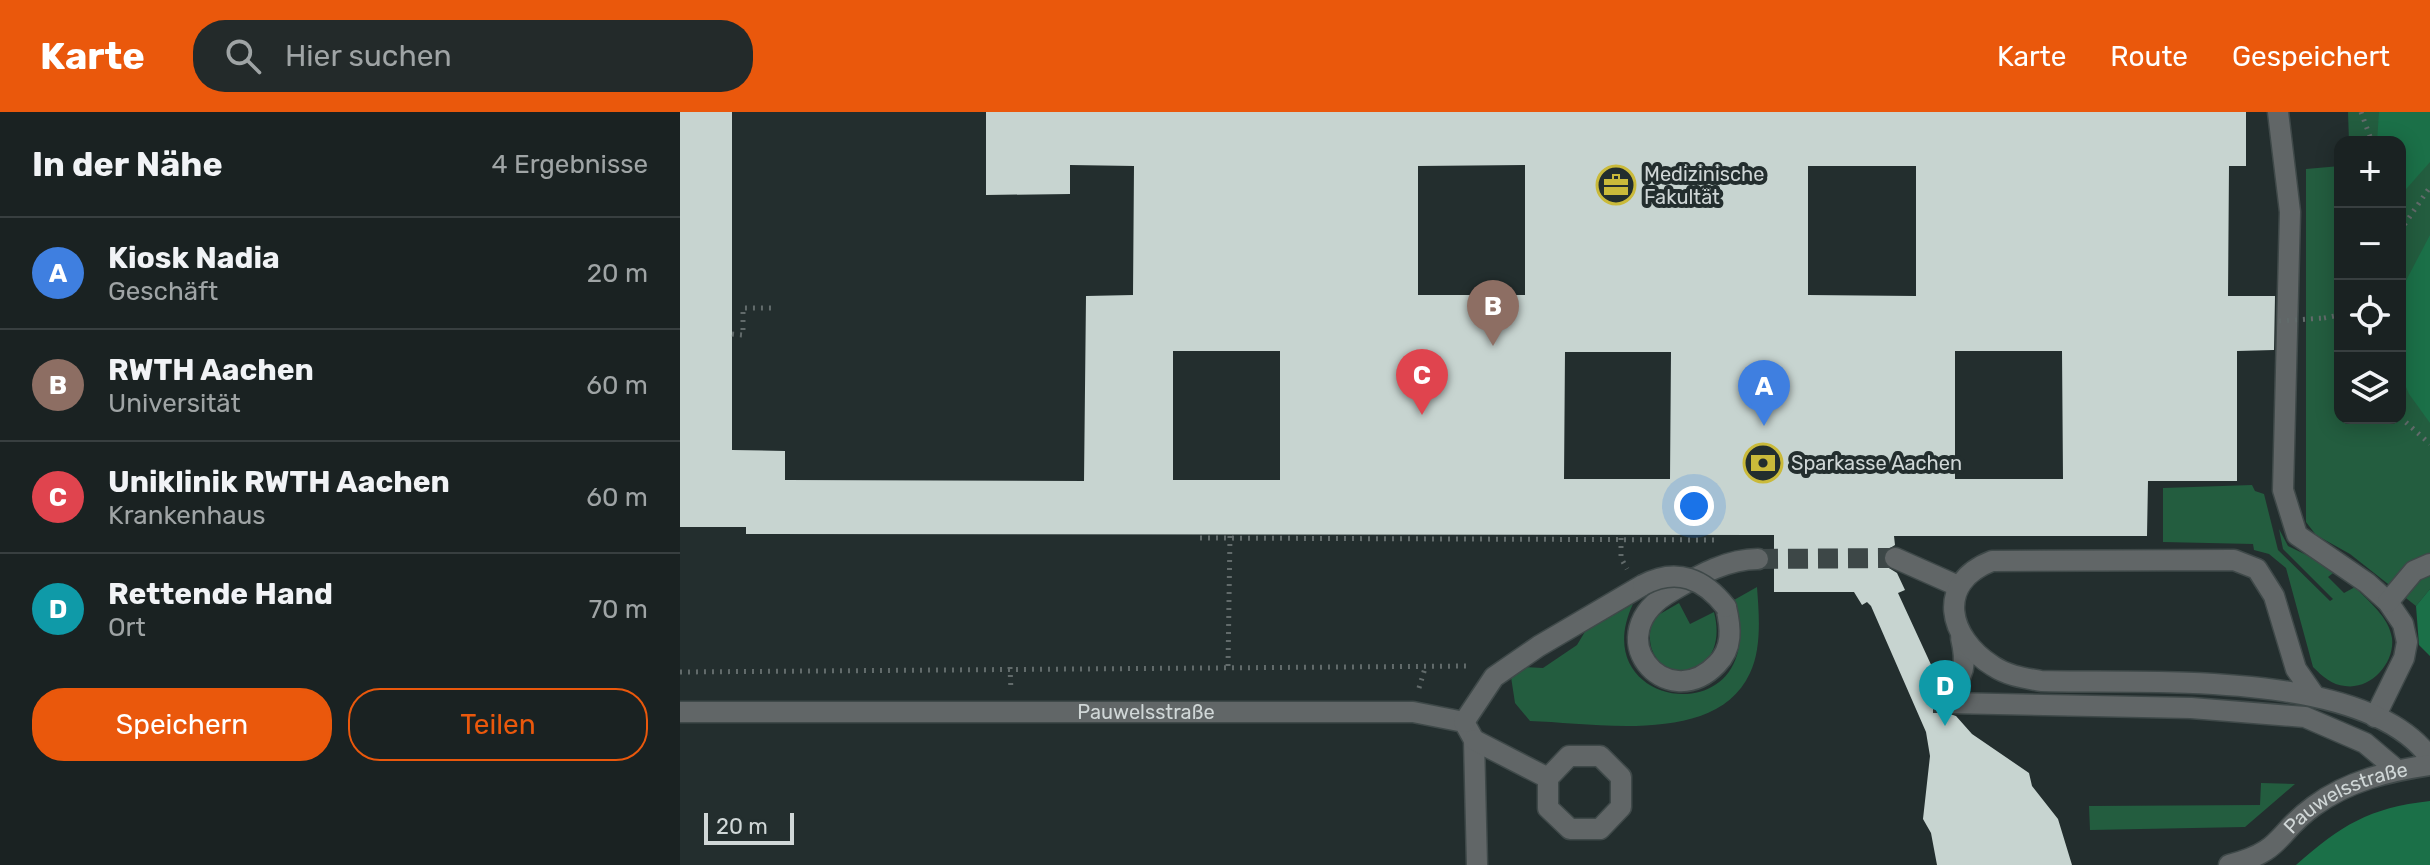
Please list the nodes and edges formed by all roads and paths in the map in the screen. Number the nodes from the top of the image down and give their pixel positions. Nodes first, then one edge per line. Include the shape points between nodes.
1 (2278, 112) edge
2 (2361, 112) edge
3 (2370, 136) edge
4 (2430, 187) edge
5 (2406, 222) edge
6 (771, 308) dead end
7 (2334, 316) edge
8 (2279, 321) dead end
9 (732, 334) dead end
10 (2406, 422) edge
11 (2430, 444) edge
12 (1229, 537) junction
13 (1200, 538) dead end
14 (1621, 538) junction
15 (1727, 540) dead end
16 (1621, 558) dead end
17 (1895, 558) tunnel mouth
18 (1758, 559) tunnel mouth
19 (2430, 564) edge
20 (1958, 586) junction
21 (2388, 602) junction
22 (1961, 634) junction
23 (1228, 666) junction
24 (680, 672) edge
25 (1494, 677) junction
26 (2314, 695) junction
27 (680, 712) edge
28 (2375, 717) junction
29 (1469, 731) junction
30 (2430, 758) edge
31 (2430, 765) edge
32 (2397, 770) junction
33 (1548, 778) dead end
34 (1477, 865) edge
35 (2229, 865) edge

1 - 21 street via 2290,212 2283,490 2297,535
2 - 3 path
4 - 5 path
6 - 9 path via 743,308 743,335
7 - 8 path, bridge
10 - 11 path
12 - 13 path
12 - 14 path
12 - 23 path
14 - 15 path
14 - 16 path
17 - 20 street
18 - 25 street, bridge via 1716,568 1662,597 1640,620 1637,637 1647,666 1668,679 1697,680 1726,656 1726,607 1706,585 1691,578 1667,576 1643,585
19 - 21 street via 2414,571
20 - 22 street via 1954,607
20 - 26 street via 1973,568 1992,561 2234,560 2257,569 2274,596 2296,669
21 - 28 street via 2403,624 2407,642 2399,673
22 - 26 street via 1994,667 2026,678
22 - 32 street via 1965,663 1947,699 2305,717 2365,743
23 - 24 path
23 - 25 path via 1481,666
25 - 29 street
26 - 28 street
27 - 29 street, Pauwelsstraße via 1413,712
28 - 30 street via 2403,730
29 - 33 street, Pauwelsstraße
29 - 34 street
31 - 32 street, Pauwelsstraße
32 - 35 street, Pauwelsstraße via 2334,793 2310,809 2274,848

